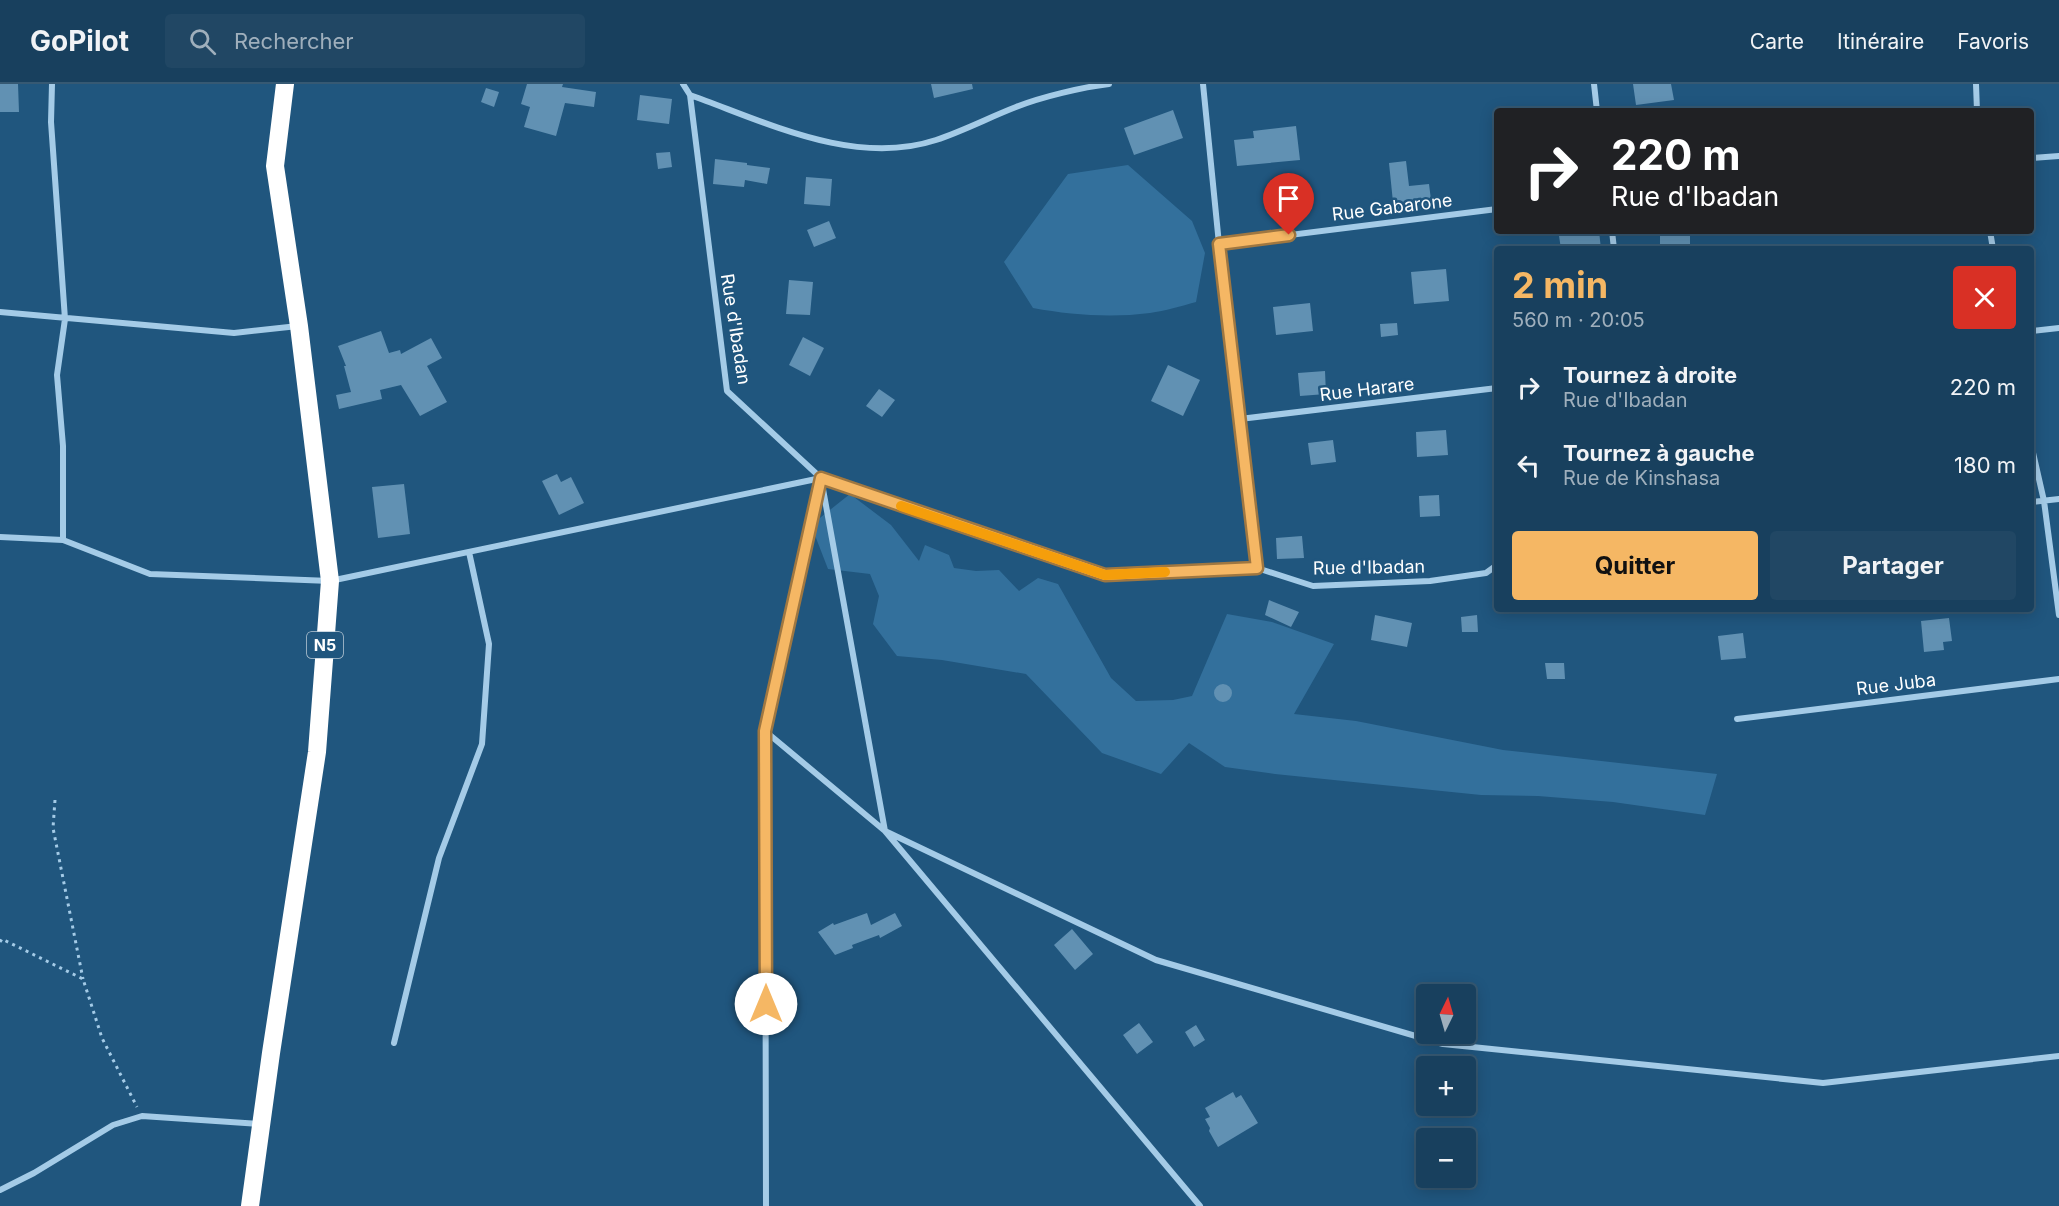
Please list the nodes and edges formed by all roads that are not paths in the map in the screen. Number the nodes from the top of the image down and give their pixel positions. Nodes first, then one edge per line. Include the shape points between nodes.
1 (51, 84) edge
2 (285, 84) edge
3 (683, 84) edge
4 (1109, 84) edge
5 (1203, 84) edge
6 (1594, 84) edge
7 (1976, 84) edge
8 (690, 95) junction
9 (1597, 108) edge
10 (1977, 108) edge
11 (2059, 156) edge
12 (2034, 158) edge
13 (1494, 208) edge
14 (1219, 244) junction
15 (0, 312) edge
16 (65, 319) junction
17 (299, 326) junction
18 (2059, 328) edge
19 (2034, 331) edge
20 (1494, 388) edge
21 (1240, 419) junction
22 (2034, 457) edge
23 (821, 478) junction
24 (2059, 499) edge
25 (2044, 501) junction
26 (2034, 502) edge
27 (0, 537) edge
28 (63, 540) junction
29 (469, 552) junction
30 (1494, 567) edge
31 (1257, 568) junction
32 (330, 581) junction
33 (2059, 615) edge
34 (2059, 678) edge
35 (1737, 719) dead end
36 (765, 731) junction
37 (885, 831) junction
38 (394, 1043) dead end
39 (2059, 1056) edge
40 (262, 1124) junction
41 (0, 1190) edge
42 (250, 1206) edge
43 (766, 1206) edge
44 (1200, 1206) edge

1 - 16 street
2 - 17 highway, N5 via 275,166
3 - 8 street
4 - 8 street via 1019,105 936,140 906,147 859,147 806,136
5 - 14 street
6 - 9 street
7 - 10 street
8 - 23 street, Rue d'Ibadan via 727,391
11 - 12 street
13 - 14 street, Rue Gabarone
14 - 21 street
15 - 16 street
16 - 17 street via 234,333
16 - 28 street via 57,375 63,446
17 - 32 highway, N5
18 - 19 street
20 - 21 street, Rue Harare
21 - 31 street
22 - 25 street
23 - 29 street
23 - 31 street, Rue d'Ibadan via 1105,575
23 - 36 street
23 - 37 street
24 - 25 street
25 - 26 street
25 - 33 street
27 - 28 street
28 - 32 street via 150,574
29 - 32 street
29 - 38 street via 489,644 482,744 439,858
30 - 31 street, Rue d'Ibadan via 1486,573 1430,581 1313,586
32 - 40 highway, N5 via 317,752
34 - 35 street, Rue Juba
36 - 37 street
36 - 43 street
37 - 39 street via 1156,960 1443,1044 1823,1083
37 - 44 street
40 - 41 street via 142,1116 113,1125
40 - 42 highway, N5

